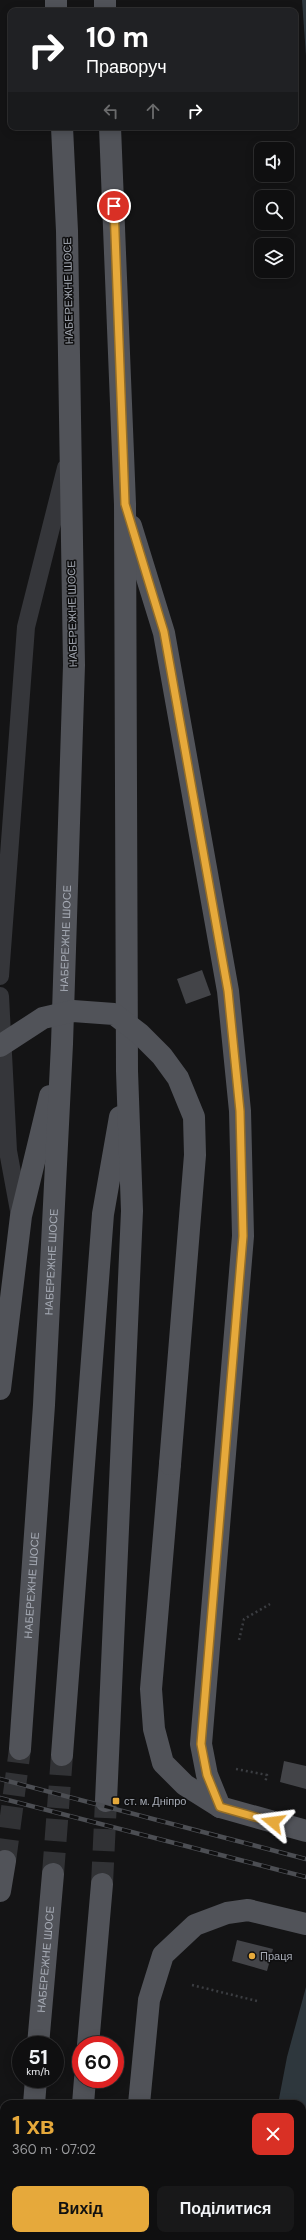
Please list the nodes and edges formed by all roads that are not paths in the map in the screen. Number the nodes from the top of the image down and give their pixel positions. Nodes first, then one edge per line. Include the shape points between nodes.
1 (62, 130) edge
2 (110, 130) edge
3 (70, 454) junction
4 (125, 504) junction
5 (0, 976) edge
6 (0, 996) edge
7 (62, 1044) junction
8 (0, 1046) edge
9 (127, 1071) junction
10 (21, 1216) junction
11 (0, 1388) edge
12 (20, 1749) tunnel mouth
13 (62, 1755) tunnel mouth
14 (106, 1802) tunnel mouth
15 (220, 1807) junction
16 (306, 1831) edge
17 (5, 1861) tunnel mouth
18 (53, 1874) tunnel mouth
19 (102, 1884) tunnel mouth
20 (0, 1892) edge
21 (306, 1924) edge
22 (39, 2036) edge
23 (89, 2036) edge
24 (35, 2088) edge
25 (84, 2088) edge
26 (34, 2100) edge
27 (83, 2100) edge
28 (139, 2100) edge

1 - 3 main road, НАБЕРЕЖНЕ ШОСЕ via 67,231
2 - 4 main road
3 - 5 lane via 26,627
3 - 7 main road, НАБЕРЕЖНЕ ШОСЕ via 74,665
4 - 9 main road
4 - 15 main road via 164,632 228,991 240,1111 243,1236 201,1744 207,1775
6 - 10 lane via 8,1151
7 - 10 main road
7 - 12 main road, НАБЕРЕЖНЕ ШОСЕ via 44,1405
8 - 15 main road, bridge via 42,1018 73,1011 114,1014 140,1034 162,1056 181,1085 194,1117 195,1155 152,1689 154,1729 163,1763 185,1785
9 - 13 main road via 104,1214
9 - 14 main road via 132,1211
10 - 11 main road
15 - 16 main road
17 - 20 main road
18 - 22 main road, НАБЕРЕЖНЕ ШОСЕ
19 - 23 main road
21 - 28 main road via 248,1910 227,1913 195,1925 162,1955 149,2000
24 - 26 main road
25 - 27 main road

